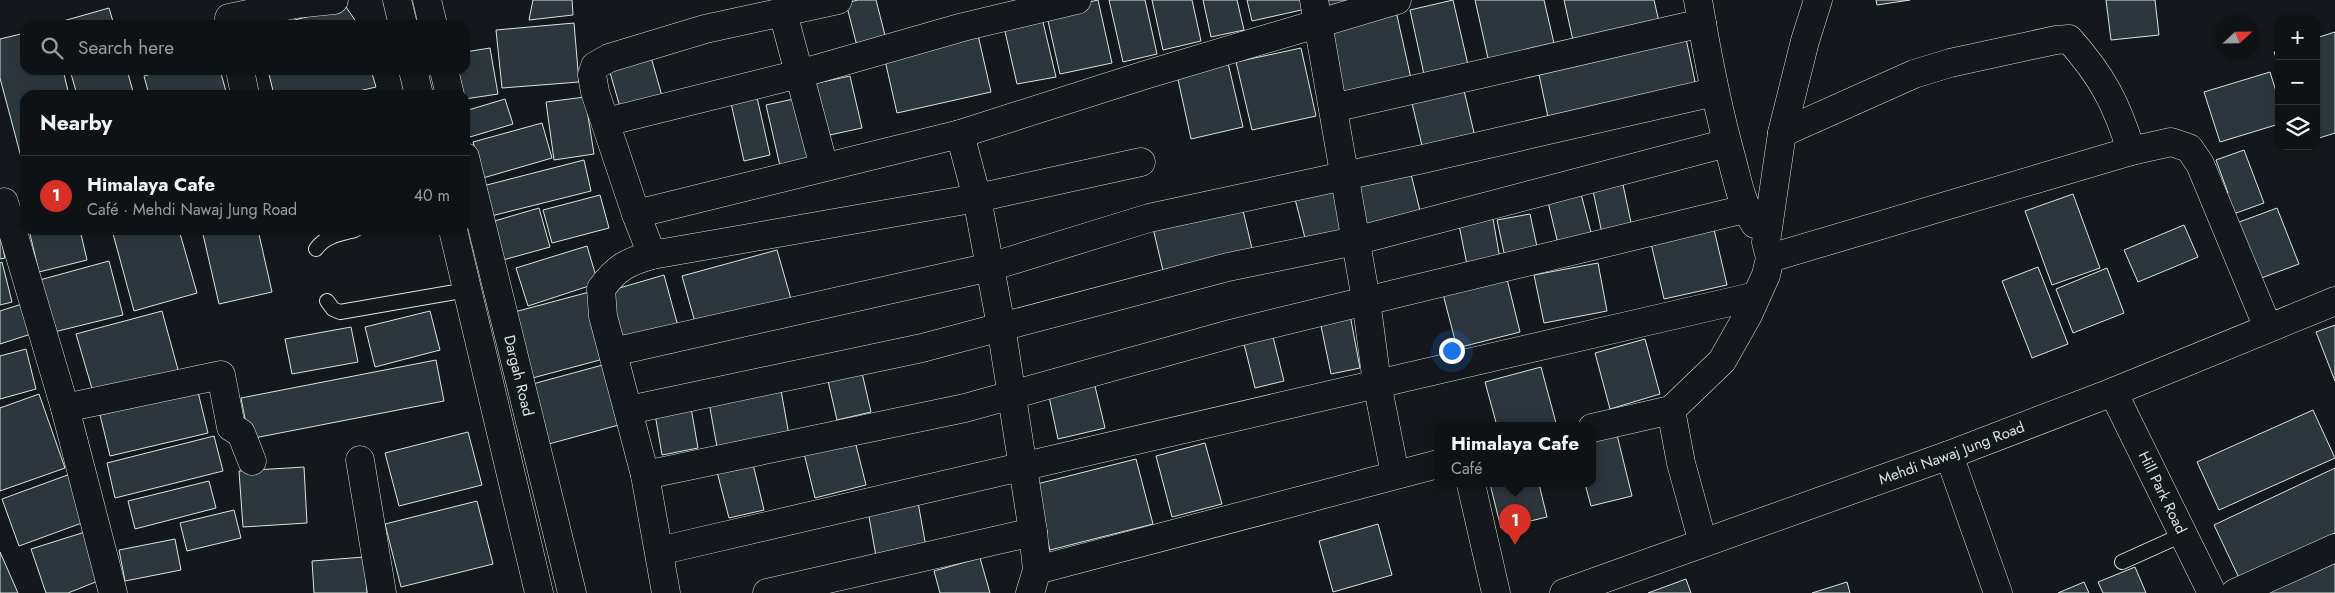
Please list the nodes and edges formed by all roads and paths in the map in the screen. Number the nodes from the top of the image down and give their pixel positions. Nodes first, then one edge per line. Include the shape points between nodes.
1 (334, 0) edge
2 (397, 0) edge
3 (427, 0) edge
4 (838, 0) edge
5 (1077, 0) edge
6 (1397, 0) edge
7 (1818, 0) edge
8 (1316, 11) edge
9 (1700, 11) edge
10 (783, 13) junction
11 (229, 20) edge
12 (402, 20) edge
13 (432, 20) edge
14 (799, 74) junction
15 (241, 75) edge
16 (414, 75) edge
17 (445, 75) edge
18 (244, 90) edge
19 (418, 90) edge
20 (449, 90) edge
21 (1714, 92) junction
22 (1332, 108) junction
23 (606, 122) junction
24 (1782, 133) junction
25 (960, 134) junction
26 (1727, 143) junction
27 (2130, 151) junction
28 (1141, 162) dead end
29 (824, 167) junction
30 (1345, 175) junction
31 (470, 177) edge
32 (977, 198) junction
33 (10, 201) edge
34 (1745, 209) junction
35 (636, 214) junction
36 (339, 235) edge
37 (454, 235) edge
38 (1356, 241) junction
39 (316, 249) dead end
40 (1768, 250) junction
41 (652, 255) junction
42 (990, 267) junction
43 (467, 290) junction
44 (1756, 296) junction
45 (1366, 300) junction
46 (327, 301) dead end
47 (2335, 301) edge
48 (1002, 326) junction
49 (2268, 328) junction
50 (613, 352) junction
51 (1377, 383) junction
52 (2113, 392) junction
53 (1011, 397) junction
54 (65, 408) junction
55 (629, 410) junction
56 (1671, 410) junction
57 (1596, 427) edge
58 (1950, 455) junction
59 (360, 460) dead end
60 (252, 461) dead end
61 (1023, 465) junction
62 (1434, 465) edge
63 (1395, 474) junction
64 (645, 475) junction
65 (1472, 487) edge
66 (1033, 532) junction
67 (2182, 535) junction
68 (1703, 543) junction
69 (2335, 548) edge
70 (659, 551) junction
71 (2122, 562) dead end
72 (1033, 581) edge
73 (112, 593) edge
74 (382, 593) edge
75 (540, 593) edge
76 (572, 593) edge
77 (666, 593) edge
78 (767, 593) edge
79 (1496, 593) edge
80 (1564, 593) edge
81 (1998, 593) edge
82 (2230, 593) edge

1 - 11 street via 295,4
2 - 12 street
3 - 13 street
4 - 10 street
5 - 14 street via 962,28
6 - 8 street
7 - 24 street
8 - 22 street
8 - 25 street
9 - 21 street
9 - 22 street
10 - 14 street
10 - 23 street via 705,29 609,58 595,66 592,75 595,92
14 - 23 street
14 - 29 street
15 - 18 street
16 - 19 street
17 - 20 street
21 - 26 street
21 - 30 street
22 - 30 street
23 - 35 street
24 - 27 street via 1914,74 1950,62 2069,39 2112,98
24 - 40 street
25 - 29 street
25 - 32 street
26 - 34 street
26 - 38 street
27 - 40 street
27 - 49 street via 2171,142 2188,148 2200,164
28 - 32 street
29 - 35 street
30 - 38 street
30 - 42 street via 1149,218
31 - 76 street, Dargah Road
32 - 41 street
32 - 42 street
33 - 54 street
34 - 40 street
34 - 45 street
35 - 41 street
36 - 39 lane via 321,242
37 - 43 street, Dargah Road
38 - 45 street
38 - 48 street via 1228,267
40 - 44 street via 1766,275
41 - 50 street via 625,264 601,289 603,316
42 - 48 street
42 - 50 street
43 - 46 lane via 340,312
43 - 75 street, Dargah Road
44 - 51 street
44 - 56 street via 1722,362
45 - 51 street
45 - 53 street via 1234,333
47 - 49 street, Mehdi Nawaj Jung Road
48 - 53 street
48 - 55 street via 922,348
49 - 52 street, Mehdi Nawaj Jung Road
50 - 55 street
51 - 61 street
51 - 63 street
52 - 58 street, Mehdi Nawaj Jung Road
52 - 67 street, Hill Park Road
53 - 61 street
53 - 64 street
54 - 60 street via 221,375 231,427 241,433
54 - 73 street
55 - 64 street
56 - 57 street
56 - 68 street via 1680,463
58 - 68 street, Mehdi Nawaj Jung Road
58 - 81 street
59 - 74 street
61 - 66 street
61 - 70 street
62 - 63 street
63 - 72 street
64 - 70 street
65 - 79 street
66 - 72 street
66 - 78 street
67 - 71 lane
67 - 82 street, Hill Park Road
68 - 80 street, Mehdi Nawaj Jung Road
69 - 82 street
70 - 77 street

